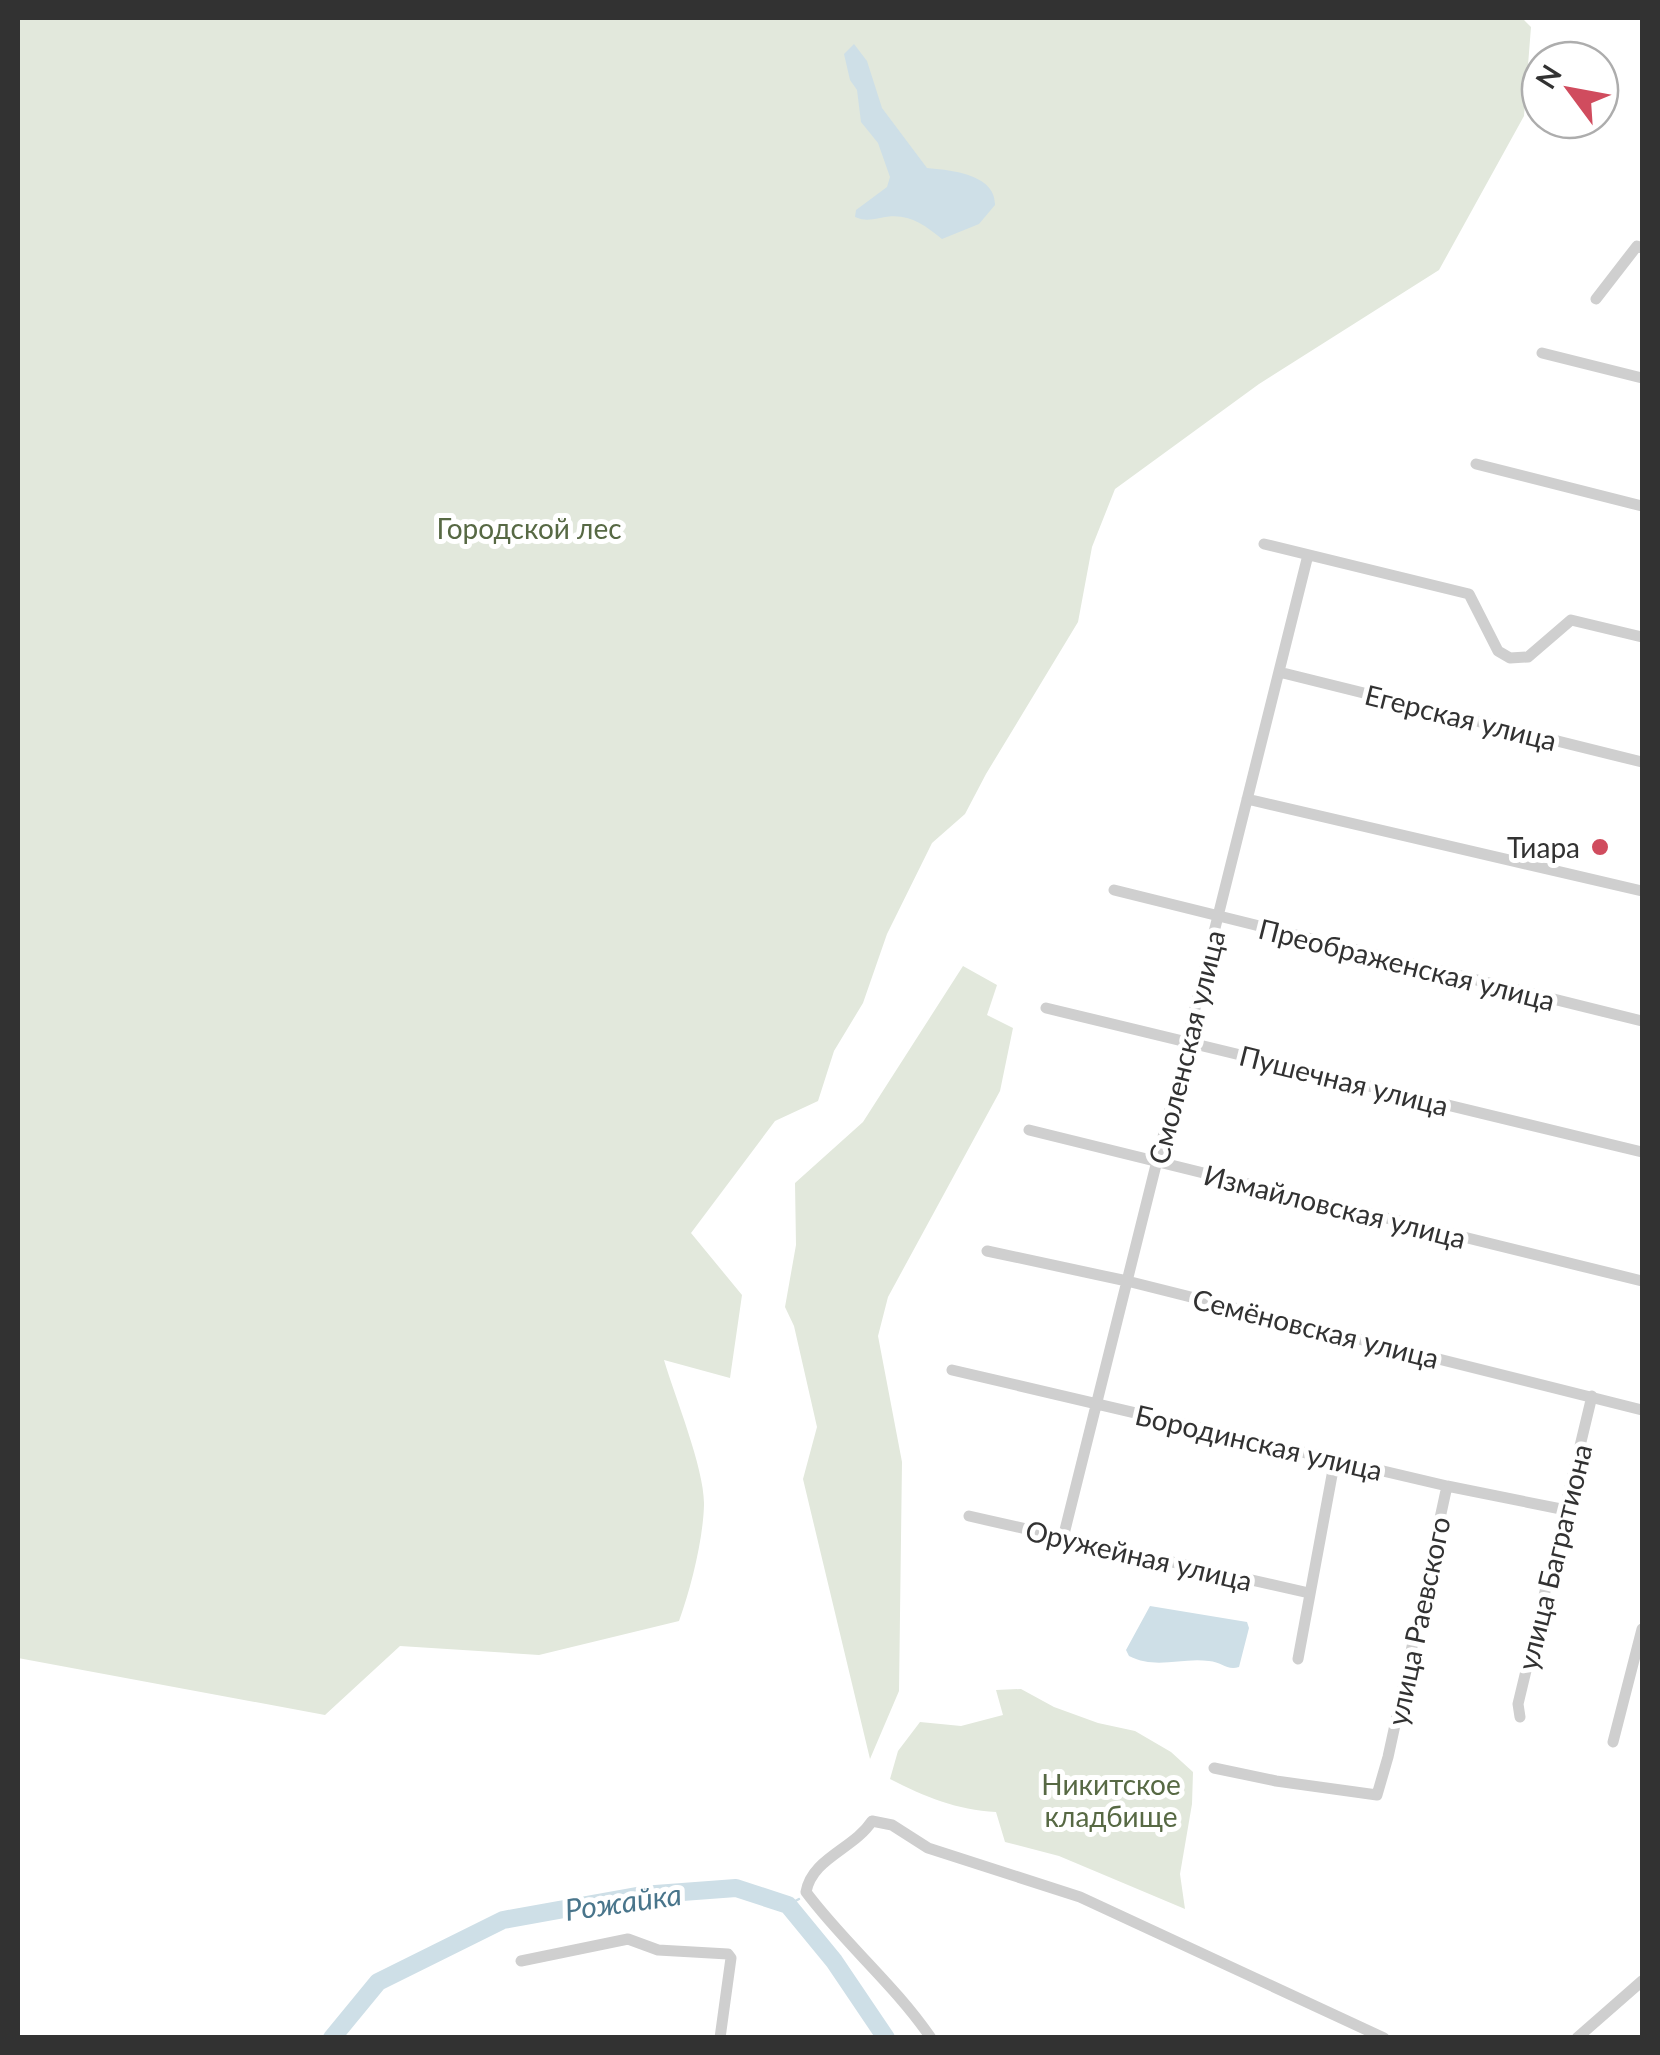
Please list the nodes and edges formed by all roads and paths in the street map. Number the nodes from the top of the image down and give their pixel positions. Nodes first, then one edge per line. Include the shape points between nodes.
1 (1642, 248) edge
2 (1596, 299) dead end
3 (1542, 353) dead end
4 (1642, 378) edge
5 (1476, 464) dead end
6 (1642, 506) edge
7 (1264, 544) dead end
8 (1308, 555) junction
9 (1642, 637) edge
10 (1279, 672) junction
11 (1642, 762) edge
12 (1247, 800) junction
13 (1114, 890) dead end
14 (1642, 890) edge
15 (1218, 918) junction
16 (1046, 1008) dead end
17 (1642, 1022) edge
18 (1187, 1042) junction
19 (1029, 1130) dead end
20 (1642, 1152) edge
21 (1157, 1163) junction
22 (988, 1251) dead end
23 (1642, 1280) edge
24 (1127, 1282) junction
25 (952, 1370) dead end
26 (1592, 1396) junction
27 (1096, 1404) junction
28 (1642, 1410) edge
29 (1334, 1460) junction
30 (1447, 1486) junction
31 (1566, 1510) junction
32 (968, 1516) dead end
33 (1063, 1538) junction
34 (1310, 1593) junction
35 (1642, 1629) edge
36 (1298, 1659) dead end
37 (1520, 1717) dead end
38 (1613, 1742) dead end
39 (1214, 1768) dead end
40 (521, 1961) dead end
41 (1642, 1981) edge
42 (720, 2038) edge
43 (932, 2038) edge
44 (1384, 2038) edge
45 (1577, 2038) edge

1 - 2 street via 1636,246
3 - 4 street
5 - 6 street
7 - 8 street
8 - 9 street via 1469,594 1498,652 1510,658 1528,656 1571,620
8 - 10 street, Смоленская улица
10 - 11 street, Егерская улица
10 - 12 street, Смоленская улица
12 - 14 street
12 - 15 street, Смоленская улица
13 - 15 street, Преображенская улица
15 - 17 street, Преображенская улица
15 - 18 street, Смоленская улица
16 - 18 street, Пушечная улица
18 - 20 street, Пушечная улица
18 - 21 street, Смоленская улица
19 - 21 street, Измайловская улица
21 - 23 street, Измайловская улица
21 - 24 street, Смоленская улица
22 - 24 street, Семёновская улица
24 - 26 street, Семёновская улица
24 - 27 street, Смоленская улица
25 - 27 street, Бородинская улица
26 - 28 street, Семёновская улица
26 - 31 street, улица Багратиона
27 - 29 street, Бородинская улица
27 - 33 street, Смоленская улица
29 - 30 street, Бородинская улица
29 - 34 street
30 - 31 street, Бородинская улица
30 - 39 street, улица Раевского via 1376,1794
31 - 37 street, улица Багратиона
32 - 33 street, Оружейная улица
33 - 34 street, Оружейная улица
34 - 36 street
35 - 38 street
40 - 42 street via 628,1939 658,1950 728,1954
41 - 45 street
43 - 44 street via 806,1892 808,1877 872,1821 928,1848 1080,1896

